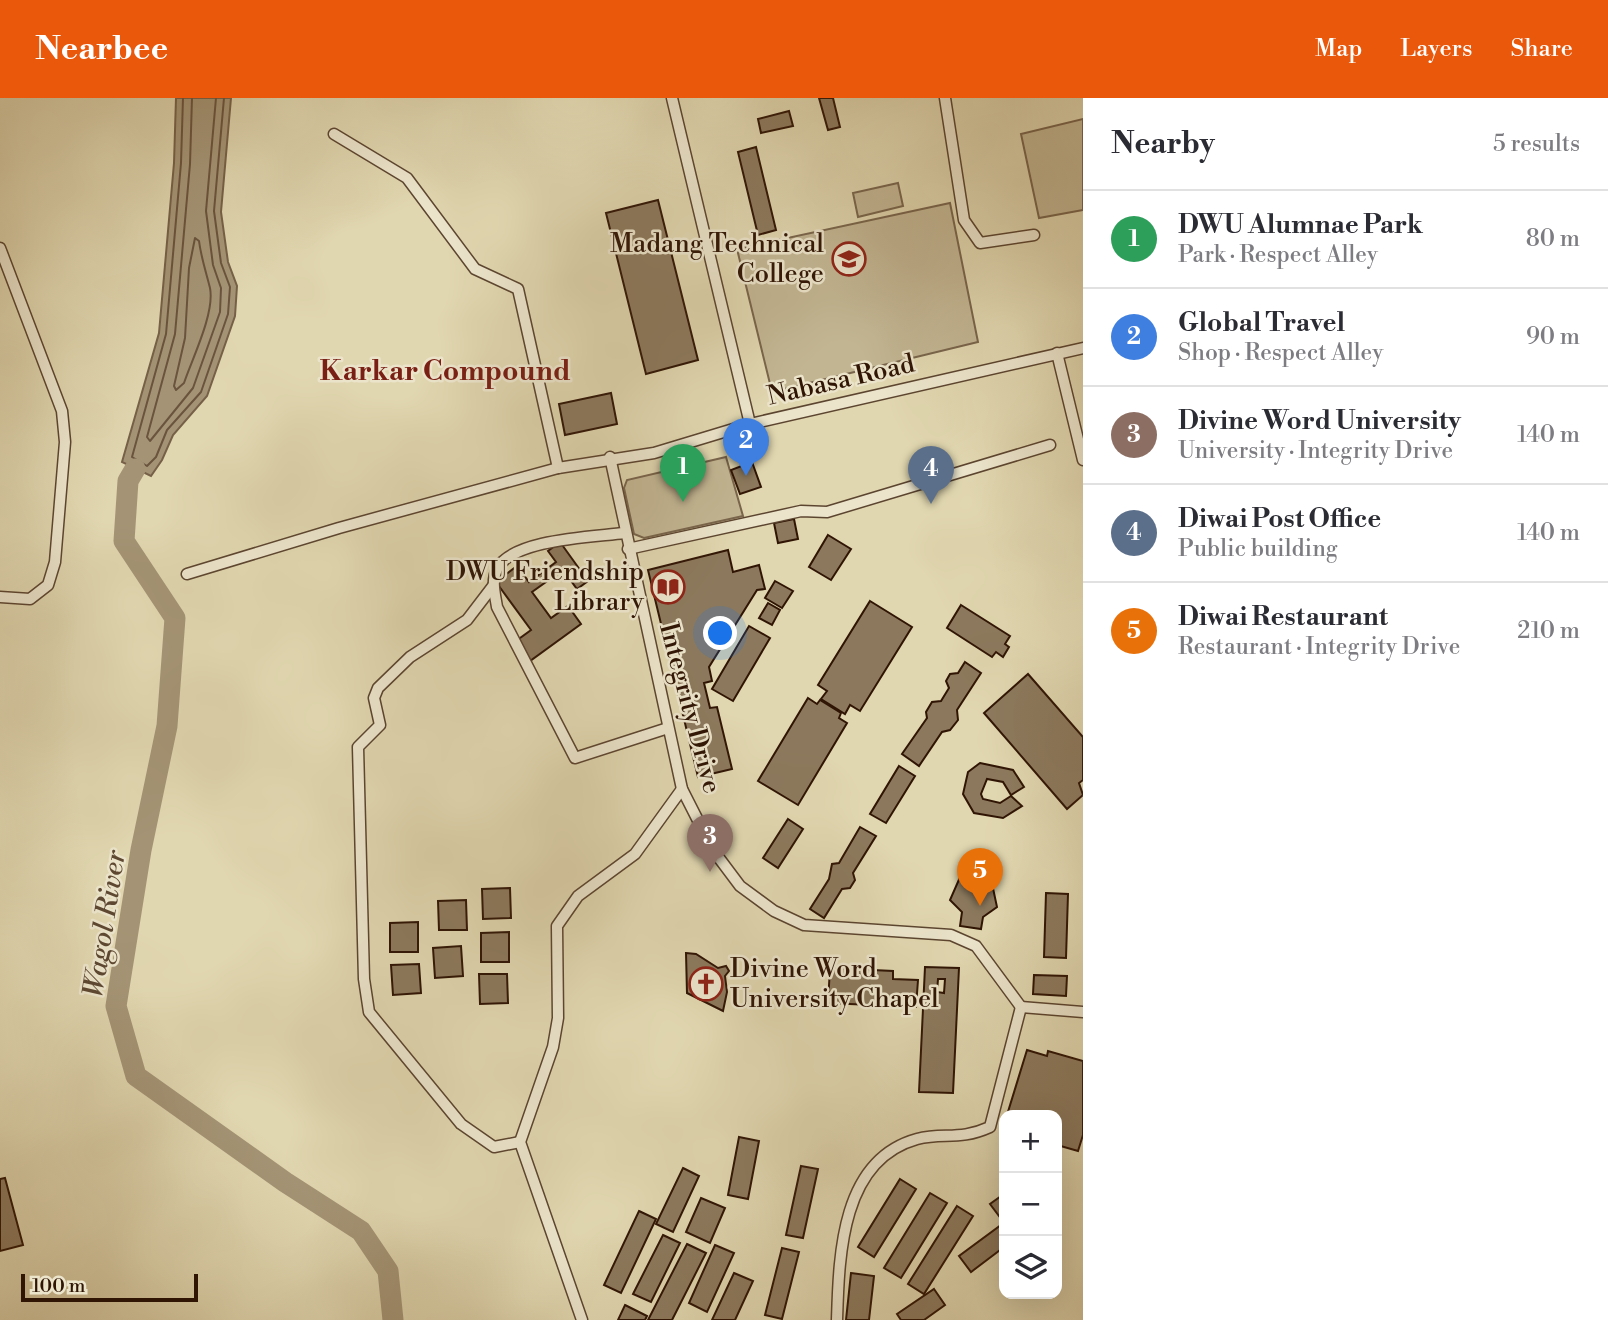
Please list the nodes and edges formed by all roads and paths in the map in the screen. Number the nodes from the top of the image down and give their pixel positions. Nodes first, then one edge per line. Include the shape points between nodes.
1 (672, 98) edge
2 (946, 98) edge
3 (334, 134) dead end
4 (1034, 234) dead end
5 (0, 248) edge
6 (1083, 348) edge
7 (1057, 353) junction
8 (750, 424) junction
9 (1050, 445) dead end
10 (610, 457) junction
11 (1083, 460) edge
12 (558, 468) junction
13 (624, 533) junction
14 (628, 549) junction
15 (187, 574) dead end
16 (493, 586) junction
17 (0, 597) edge
18 (668, 728) junction
19 (682, 789) junction
20 (1021, 1007) junction
21 (1083, 1012) edge
22 (520, 1142) junction
23 (582, 1320) edge
24 (836, 1320) edge

1 - 8 street
2 - 4 street via 964,220 980,243
3 - 12 street via 407,178 475,269 519,289
5 - 17 street via 62,411 65,442 48,585 30,599
6 - 7 street, Nabasa Road
7 - 8 street, Nabasa Road
7 - 11 street
8 - 10 street, Nabasa Road via 654,453
9 - 14 street via 827,512 801,511
10 - 12 street, Nabasa Road
10 - 13 street, Integrity Drive
12 - 15 street, Nabasa Road
13 - 14 street, Integrity Drive
13 - 16 street via 551,542 515,553 497,568
14 - 18 street, Integrity Drive
16 - 18 street via 512,640 575,758
16 - 22 street via 467,620 410,657 378,688 374,698 380,725 358,747 364,979 369,1012 461,1124 494,1147
18 - 19 street, Integrity Drive
19 - 20 street, Integrity Drive via 726,868 740,886 774,911 804,925 951,935 976,946
19 - 22 street via 635,854 578,896 557,926 555,1038
20 - 21 street
20 - 24 street via 989,1127 970,1136 921,1138 896,1146 871,1165 856,1192 839,1259
22 - 23 street

